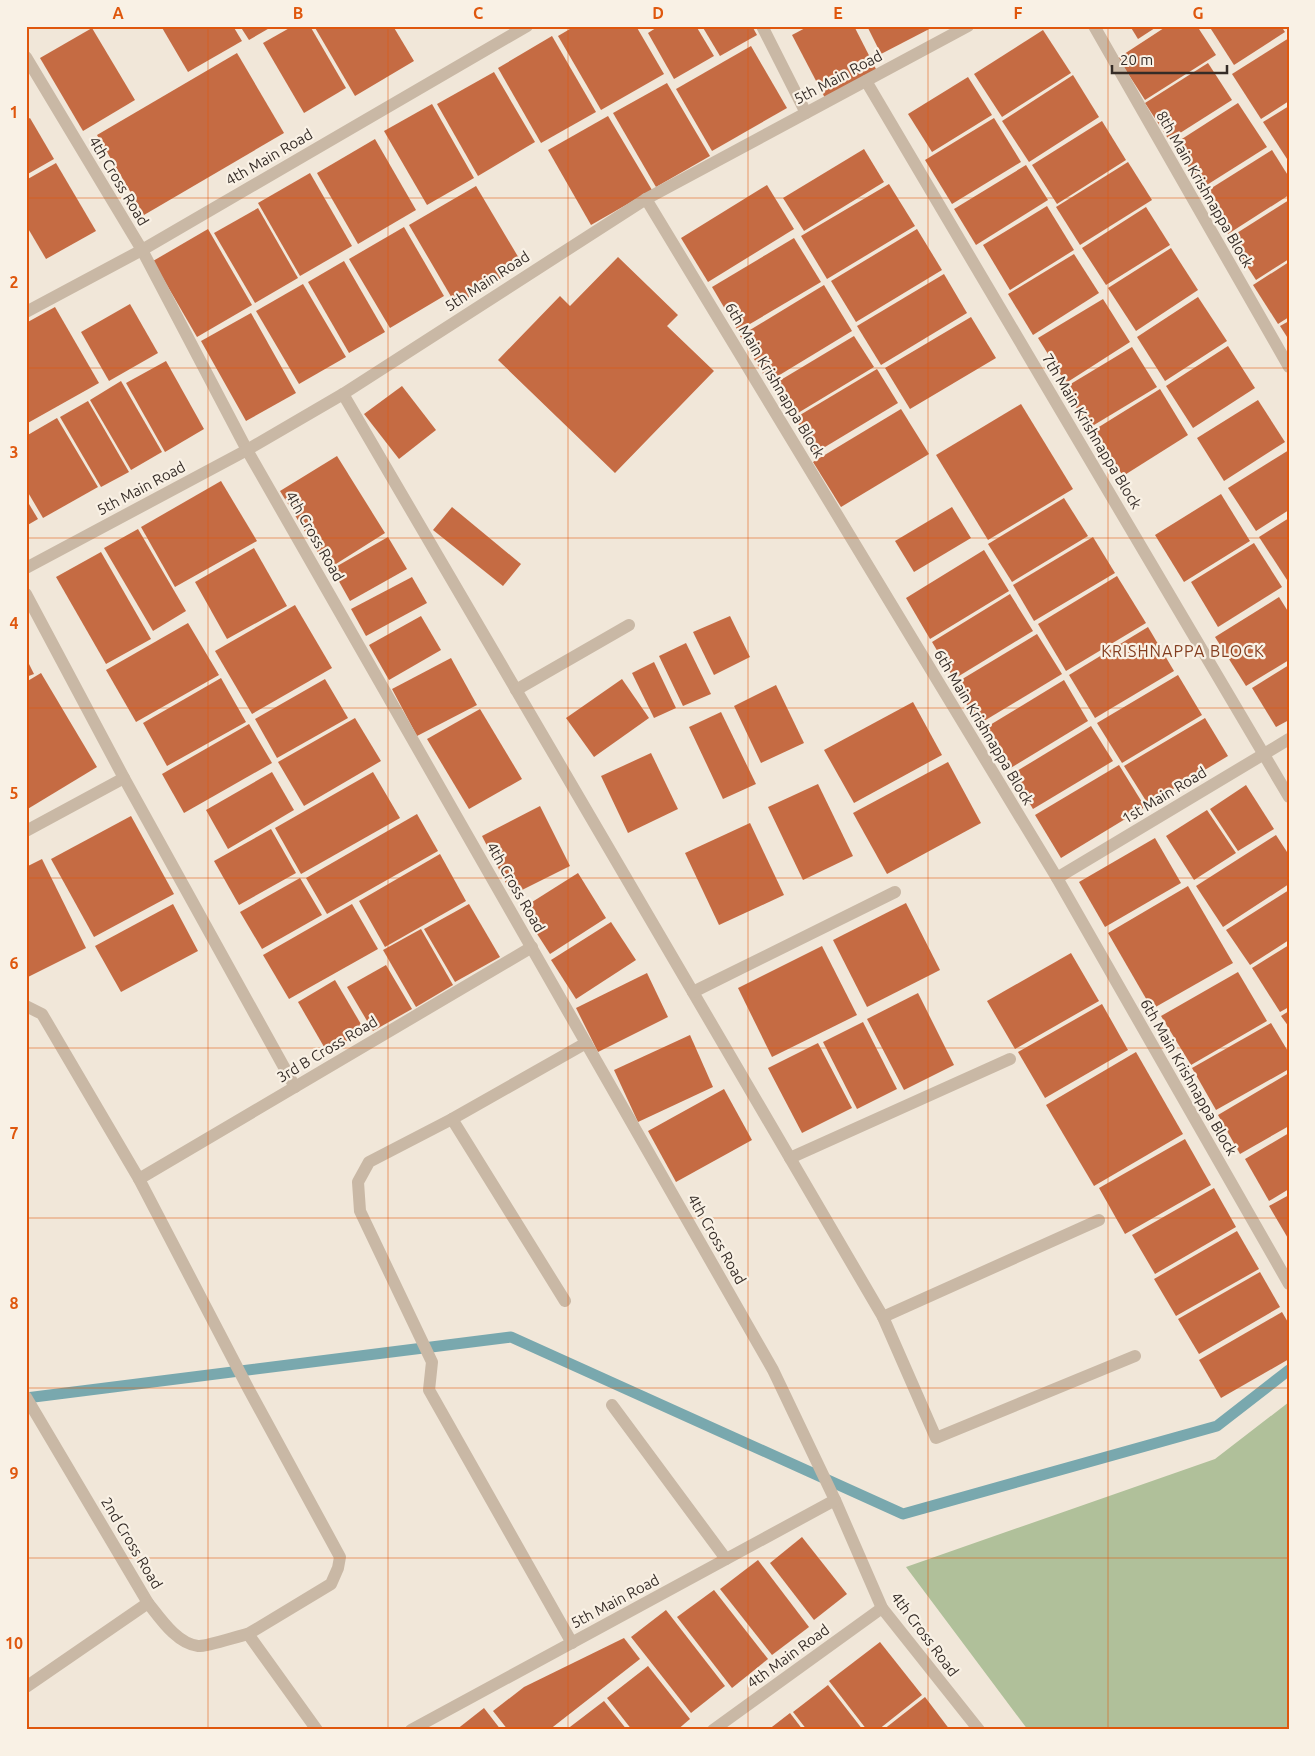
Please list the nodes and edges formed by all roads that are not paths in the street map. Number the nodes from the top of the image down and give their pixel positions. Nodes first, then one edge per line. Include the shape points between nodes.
1 (527, 26) edge
2 (762, 26) edge
3 (968, 26) edge
4 (1094, 26) edge
5 (26, 57) edge
6 (866, 81) junction
7 (806, 113) junction
8 (646, 199) junction
9 (142, 250) junction
10 (26, 312) edge
11 (1289, 368) edge
12 (343, 394) junction
13 (248, 450) junction
14 (26, 568) edge
15 (26, 594) edge
16 (629, 624) dead end
17 (516, 690) junction
18 (1289, 739) edge
19 (1264, 754) junction
20 (124, 778) junction
21 (1289, 797) edge
22 (26, 831) edge
23 (1057, 878) junction
24 (895, 892) dead end
25 (532, 947) junction
26 (693, 992) junction
27 (26, 1006) edge
28 (586, 1043) junction
29 (1010, 1059) dead end
30 (295, 1087) junction
31 (452, 1119) junction
32 (790, 1158) junction
33 (139, 1179) junction
34 (1099, 1220) dead end
35 (1287, 1281) edge
36 (565, 1301) dead end
37 (883, 1317) junction
38 (1136, 1356) dead end
39 (26, 1397) edge
40 (612, 1405) dead end
41 (834, 1499) junction
42 (726, 1559) junction
43 (148, 1603) junction
44 (882, 1608) junction
45 (248, 1634) junction
46 (572, 1643) junction
47 (26, 1687) edge
48 (316, 1730) edge
49 (411, 1730) edge
50 (713, 1730) edge
51 (979, 1730) edge

1 - 9 street, 4th Main Road
2 - 7 street
3 - 6 street, 5th Main Road
4 - 11 street, 8th Main Krishnappa Block
5 - 9 street, 4th Cross Road
6 - 7 street, 5th Main Road
6 - 19 street, 7th Main Krishnappa Block
7 - 8 street, 5th Main Road
8 - 12 street, 5th Main Road
8 - 23 street, 6th Main Krishnappa Block
9 - 10 street, 4th Main Road
9 - 13 street, 4th Cross Road
12 - 13 street, 5th Main Road
12 - 17 street
13 - 14 street, 5th Main Road
13 - 25 street, 4th Cross Road
15 - 20 street
16 - 17 street
17 - 26 street
18 - 19 street, 1st Main Road
19 - 21 street, 7th Main Krishnappa Block
19 - 23 street, 1st Main Road
20 - 22 street
20 - 30 street
23 - 35 street, 6th Main Krishnappa Block
24 - 26 street
25 - 28 street, 4th Cross Road
25 - 30 street, 3rd B Cross Road
26 - 32 street
27 - 33 street, 2nd Cross Road via 42,1014
28 - 31 street
28 - 41 street, 4th Cross Road via 772,1370
29 - 32 street
30 - 33 street, 3rd B Cross Road
31 - 36 street
31 - 46 street via 369,1162 358,1182 360,1211 432,1362 429,1390
32 - 37 street
33 - 45 street, 2nd Cross Road via 340,1557 331,1584
34 - 37 street
37 - 38 street via 936,1438
39 - 43 street, 2nd Cross Road
40 - 42 street
41 - 42 street, 5th Main Road
41 - 44 street, 4th Cross Road
42 - 46 street, 5th Main Road
43 - 45 street, 2nd Cross Road via 170,1630 198,1646
43 - 47 street
44 - 50 street, 4th Main Road
44 - 51 street, 4th Cross Road
45 - 48 street
46 - 49 street, 5th Main Road

